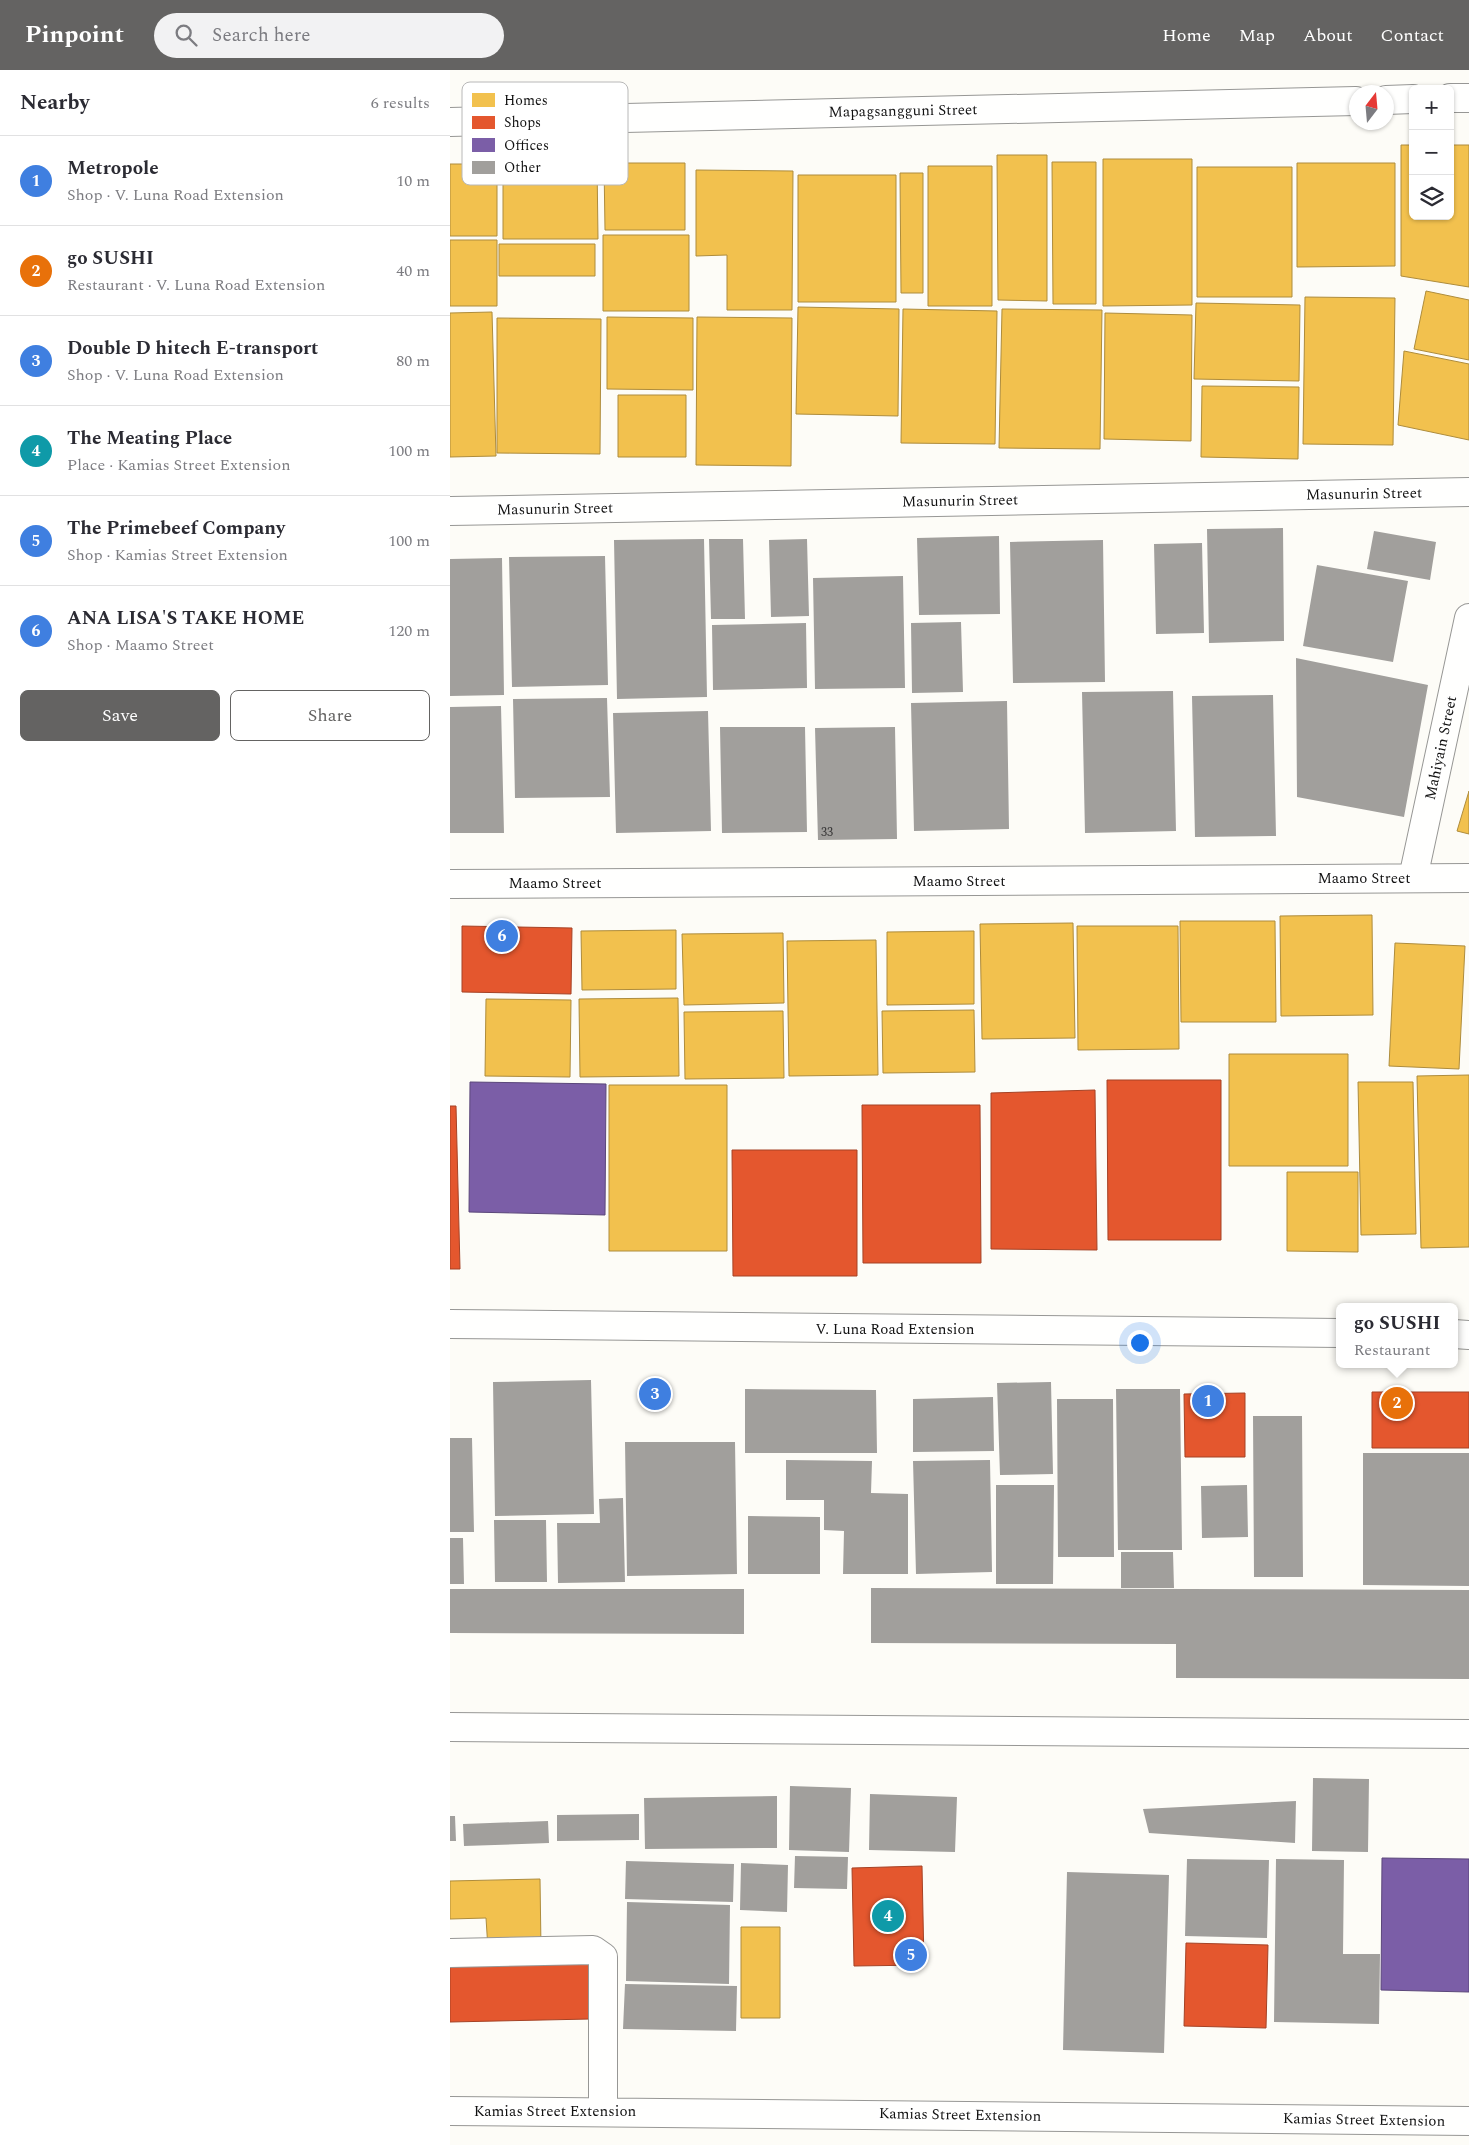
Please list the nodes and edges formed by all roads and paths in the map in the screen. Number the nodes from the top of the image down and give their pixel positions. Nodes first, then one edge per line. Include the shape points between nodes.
1 (1454, 98) edge
2 (1469, 98) edge
3 (1409, 99) edge
4 (1394, 100) edge
5 (1349, 101) edge
6 (628, 118) edge
7 (1469, 492) edge
8 (450, 511) edge
9 (1469, 618) edge
10 (1413, 878) junction
11 (1469, 878) edge
12 (450, 884) edge
13 (450, 1324) edge
14 (1336, 1333) edge
15 (450, 1727) edge
16 (1469, 1734) edge
17 (450, 1953) edge
18 (450, 2111) edge
19 (603, 2111) junction
20 (1469, 2121) edge

1 - 2 street
3 - 4 street
5 - 6 street, Mapagsangguni Street
7 - 8 street, Masunurin Street
9 - 10 street, Mahiyain Street
10 - 11 street, Maamo Street
10 - 12 street, Maamo Street
13 - 14 street, V. Luna Road Extension
15 - 16 street
17 - 19 street via 599,1952 603,1957
18 - 19 street, Kamias Street Extension
19 - 20 street, Kamias Street Extension

